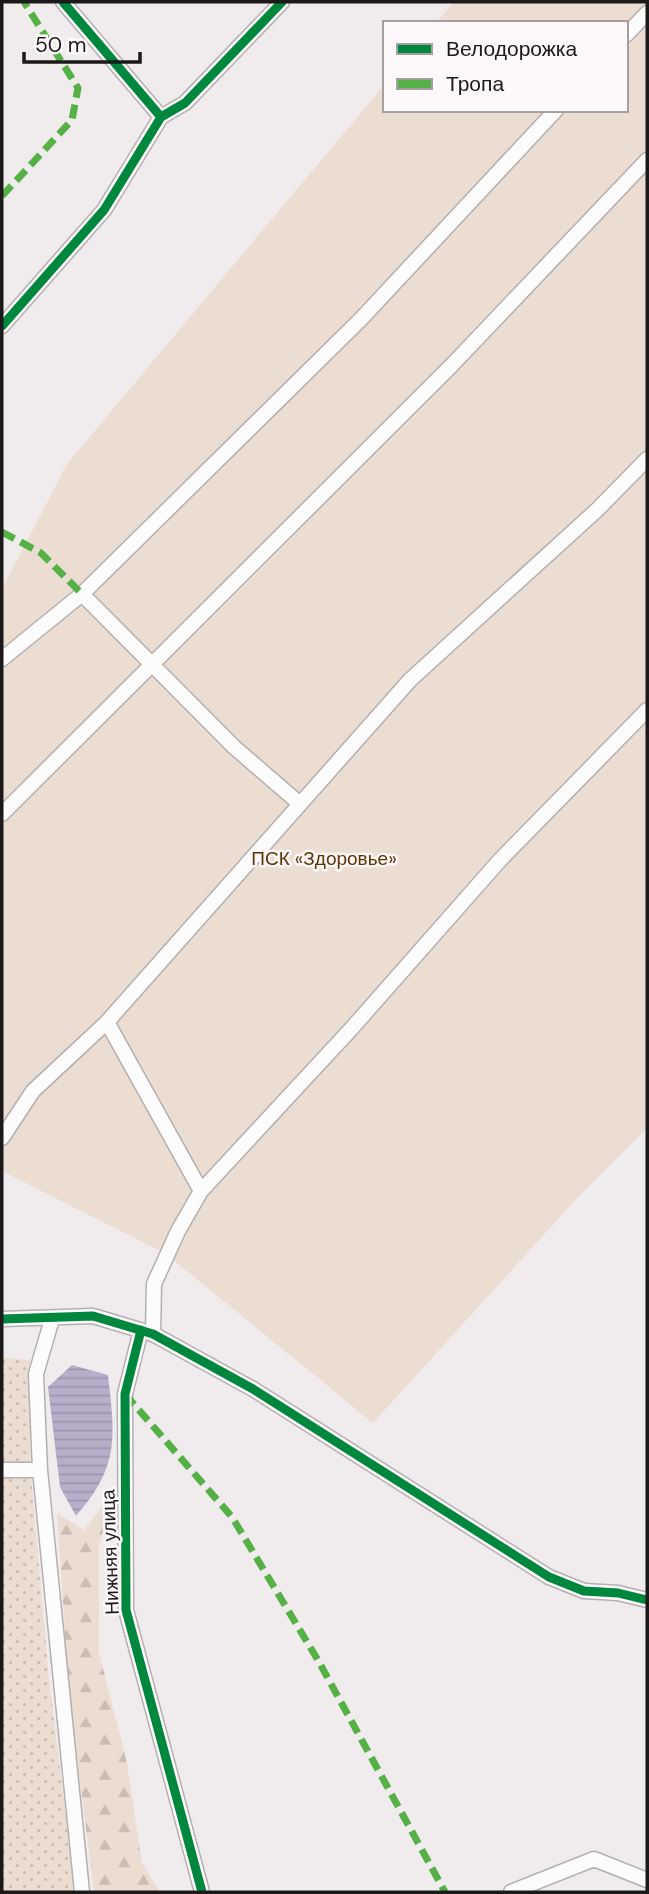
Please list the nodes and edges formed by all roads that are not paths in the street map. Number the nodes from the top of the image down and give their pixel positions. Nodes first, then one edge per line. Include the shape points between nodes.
1 (63, 2) edge
2 (282, 2) edge
3 (647, 13) edge
4 (628, 33) edge
5 (554, 112) edge
6 (161, 117) junction
7 (647, 160) edge
8 (2, 326) edge
9 (647, 459) edge
10 (82, 594) junction
11 (2, 659) edge
12 (151, 666) junction
13 (647, 710) edge
14 (300, 804) junction
15 (2, 814) edge
16 (107, 1022) junction
17 (2, 1138) edge
18 (201, 1191) junction
19 (2, 1319) edge
20 (52, 1319) junction
21 (147, 1332) junction
22 (40, 1469) junction
23 (2, 1470) edge
24 (647, 1600) edge
25 (647, 1880) edge
26 (82, 1892) edge
27 (202, 1892) edge
28 (512, 1892) edge

1 - 6 street
2 - 6 street via 185,103
3 - 4 street
5 - 10 street via 361,319
6 - 8 street via 104,211
7 - 12 street via 451,366
9 - 14 street via 410,680
10 - 11 street
10 - 12 street
12 - 14 street
12 - 15 street
13 - 18 street, Нижняя улица via 500,860
14 - 16 street
16 - 17 street via 33,1091
16 - 18 street
18 - 21 street, Нижняя улица via 154,1284
19 - 20 street
20 - 21 street via 93,1316
20 - 22 street via 36,1374
21 - 24 street via 253,1389 549,1577 584,1591
21 - 27 street, Нижняя улица via 125,1394 126,1610
22 - 23 street
22 - 26 street
25 - 28 street via 594,1858

